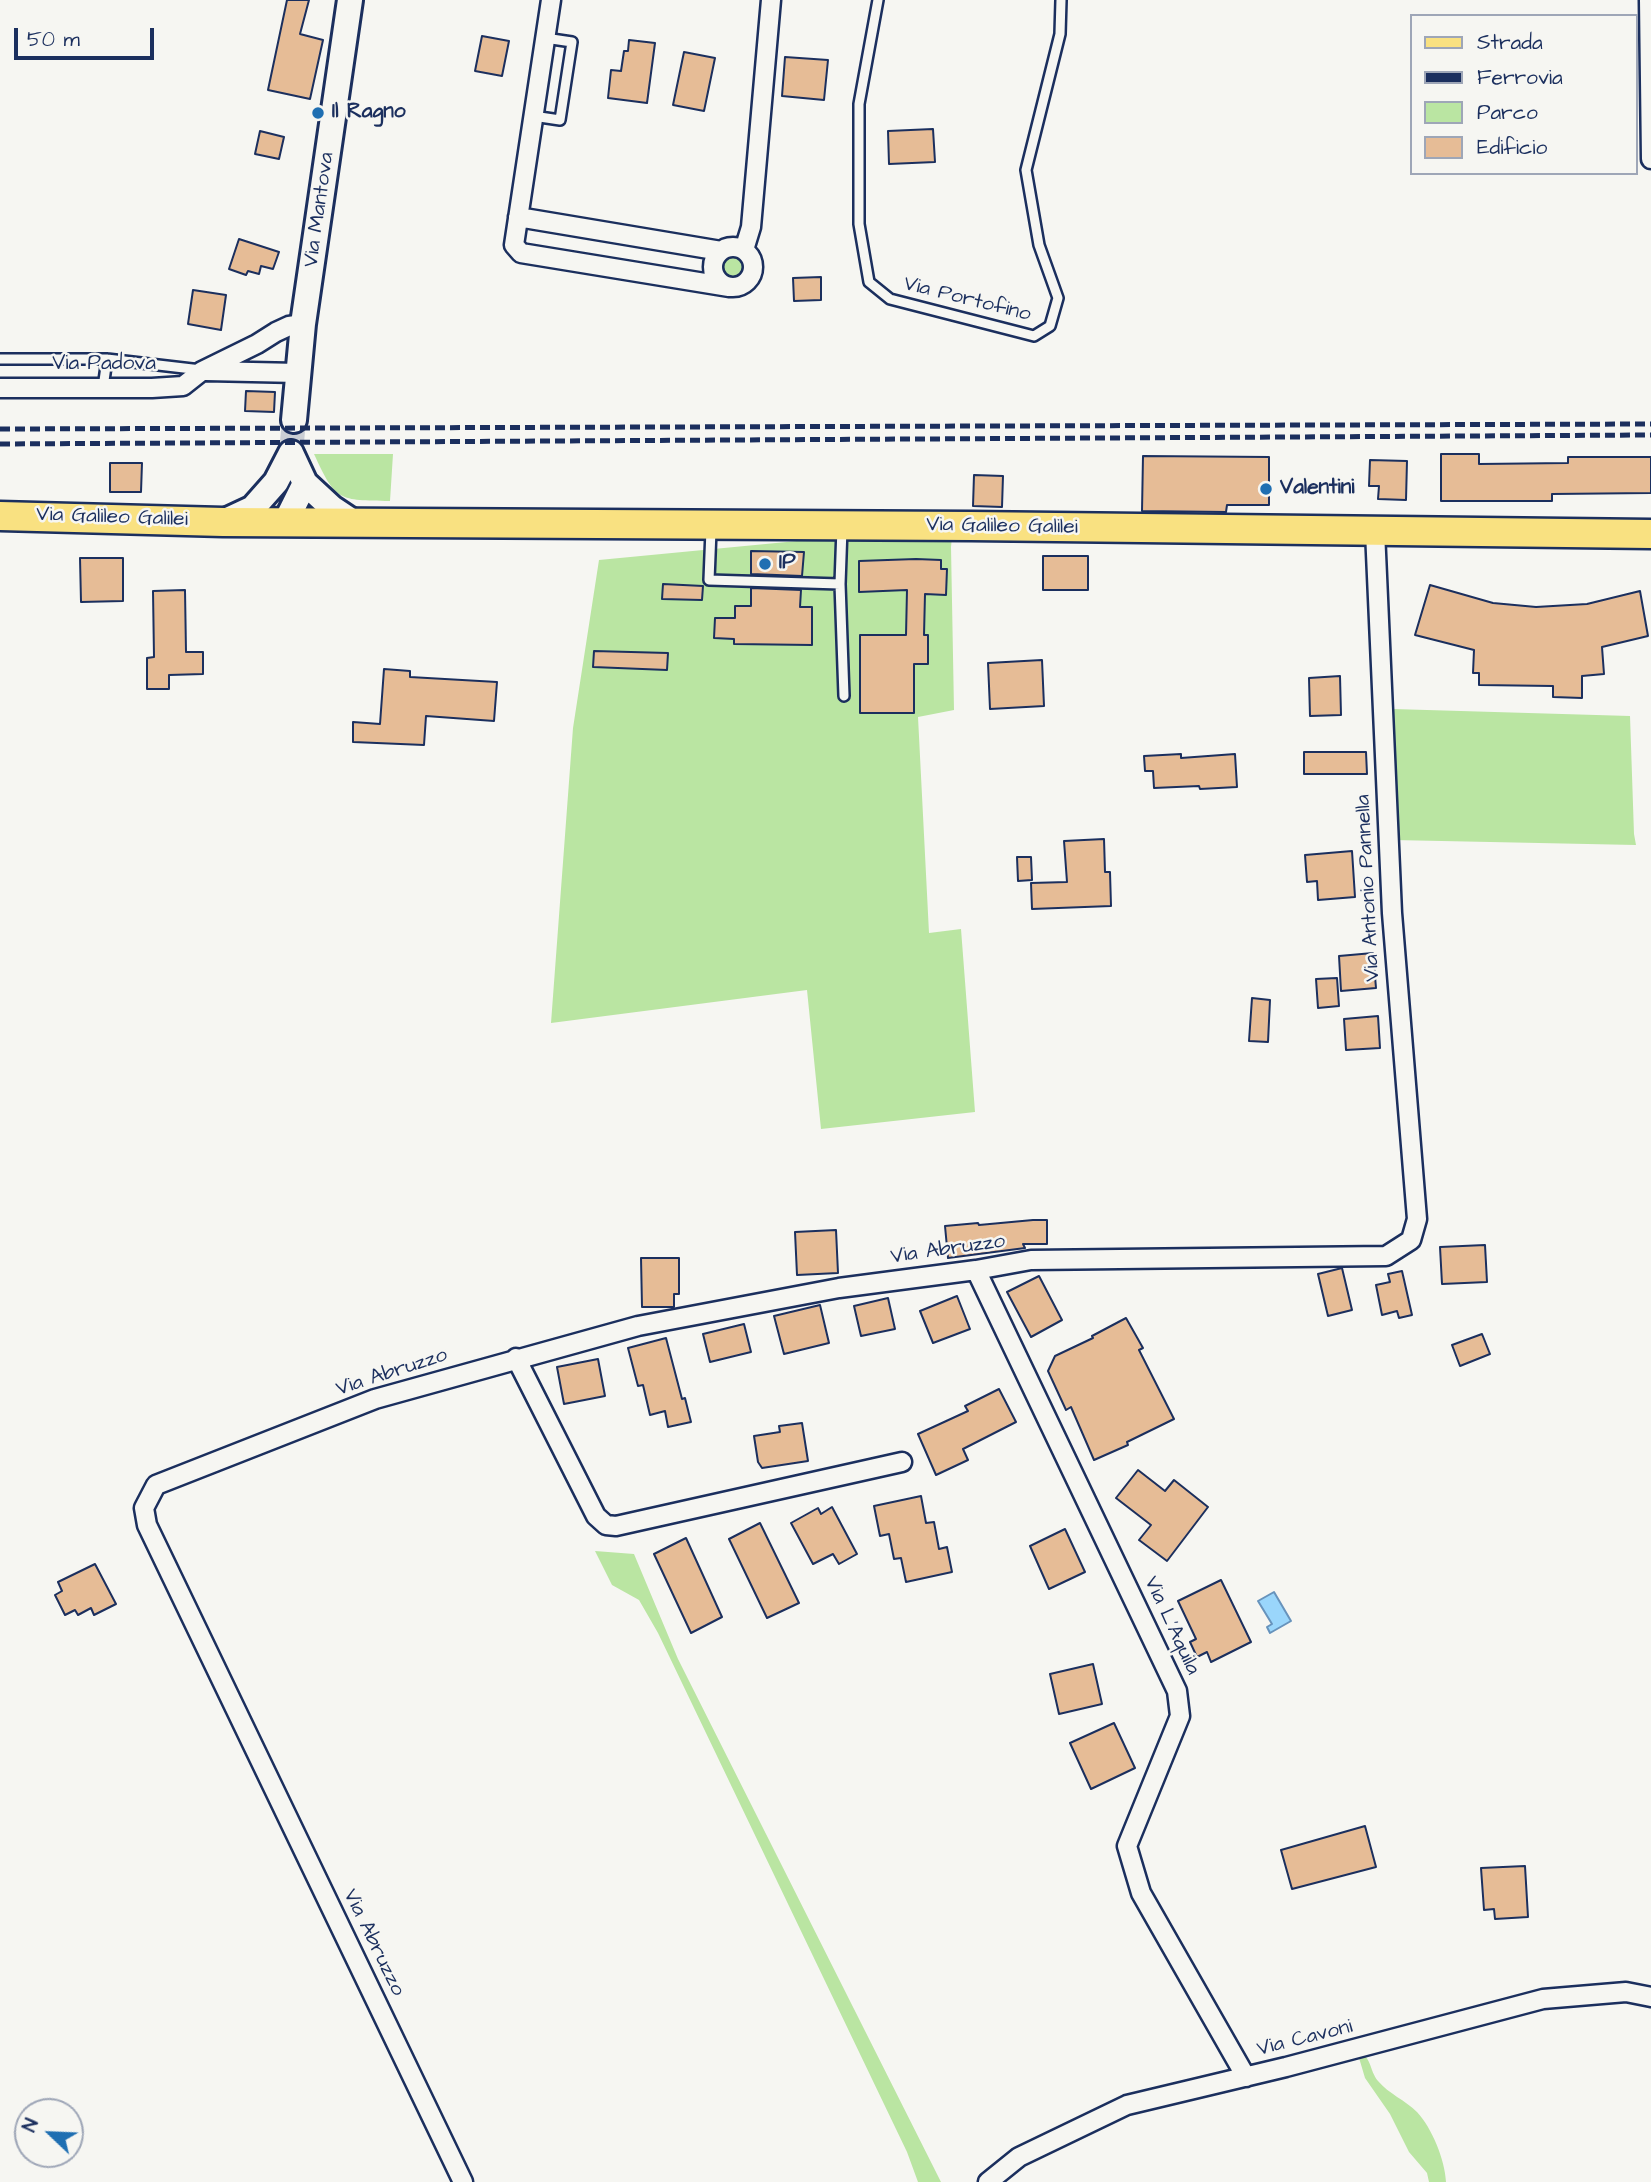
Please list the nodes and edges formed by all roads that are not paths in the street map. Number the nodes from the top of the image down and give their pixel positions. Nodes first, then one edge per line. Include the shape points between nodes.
1 (350, 0) edge
2 (551, 0) edge
3 (771, 0) edge
4 (878, 0) edge
5 (1061, 0) edge
6 (1649, 0) edge
7 (545, 38) junction
8 (533, 116) junction
9 (1651, 159) edge
10 (518, 218) junction
11 (744, 250) junction
12 (721, 251) junction
13 (729, 287) junction
14 (303, 324) junction
15 (0, 359) edge
16 (107, 359) junction
17 (202, 371) junction
18 (298, 373) junction
19 (0, 388) edge
20 (103, 388) junction
21 (294, 420) tunnel mouth
22 (276, 482) junction
23 (304, 483) junction
24 (0, 516) edge
25 (286, 521) junction
26 (223, 522) junction
27 (353, 522) junction
28 (711, 524) junction
29 (842, 525) junction
30 (1375, 531) junction
31 (1651, 534) edge
32 (840, 584) junction
33 (844, 696) dead end
34 (1411, 1240) joint
35 (976, 1270) junction
36 (516, 1359) junction
37 (902, 1462) dead end
38 (1651, 1997) edge
39 (1246, 2077) junction
40 (463, 2182) edge
41 (988, 2182) edge

1 - 14 street, Via Mantova
2 - 7 street
3 - 11 street via 751,227
4 - 5 lane, Via Portofino via 859,104 859,224 869,282 890,299 1034,336 1050,326 1058,298 1040,245 1026,170 1060,34
6 - 9 street
7 - 8 street
7 - 8 lane via 572,42 560,121
8 - 10 street
10 - 12 street
10 - 13 street via 514,245 521,253
11 - 12 street
11 - 13 street via 752,261 752,274 744,284
12 - 13 street via 714,260 713,273
14 - 17 street, Via Padova via 276,332
14 - 18 street, Via Mantova
15 - 16 lane
16 - 17 lane
16 - 20 lane
17 - 18 street, Via Padova
17 - 20 street, Via Padova via 183,386
18 - 21 street, Via Mantova
19 - 20 street, Via Padova
22 - 23 street via 290,453
22 - 25 street
22 - 26 street via 253,508
23 - 25 street
23 - 27 street
24 - 26 main road, Via Galileo Galilei
25 - 26 main road, Via Galileo Galilei
25 - 27 main road, Via Galileo Galilei
27 - 28 main road, Via Galileo Galilei
28 - 29 main road, Via Galileo Galilei
28 - 32 lane via 709,580
29 - 30 main road, Via Galileo Galilei
29 - 32 lane
30 - 31 main road, Via Galileo Galilei
30 - 34 street, Via Antonio Pannella via 1392,913 1417,1219
32 - 33 lane
34 - 35 street, Via Abruzzo via 1386,1256 1031,1261
35 - 36 street, Via Abruzzo via 839,1288 638,1326
35 - 39 street, Via L'Aquila via 1177,1691 1180,1716 1127,1846 1142,1893
36 - 37 street via 596,1516 606,1525
36 - 40 street, Via Abruzzo via 375,1399 156,1485 144,1508 147,1525
38 - 39 street, Via Cavoni via 1626,1992 1544,1999
39 - 41 street, Via Cavoni via 1127,2105 1019,2157

